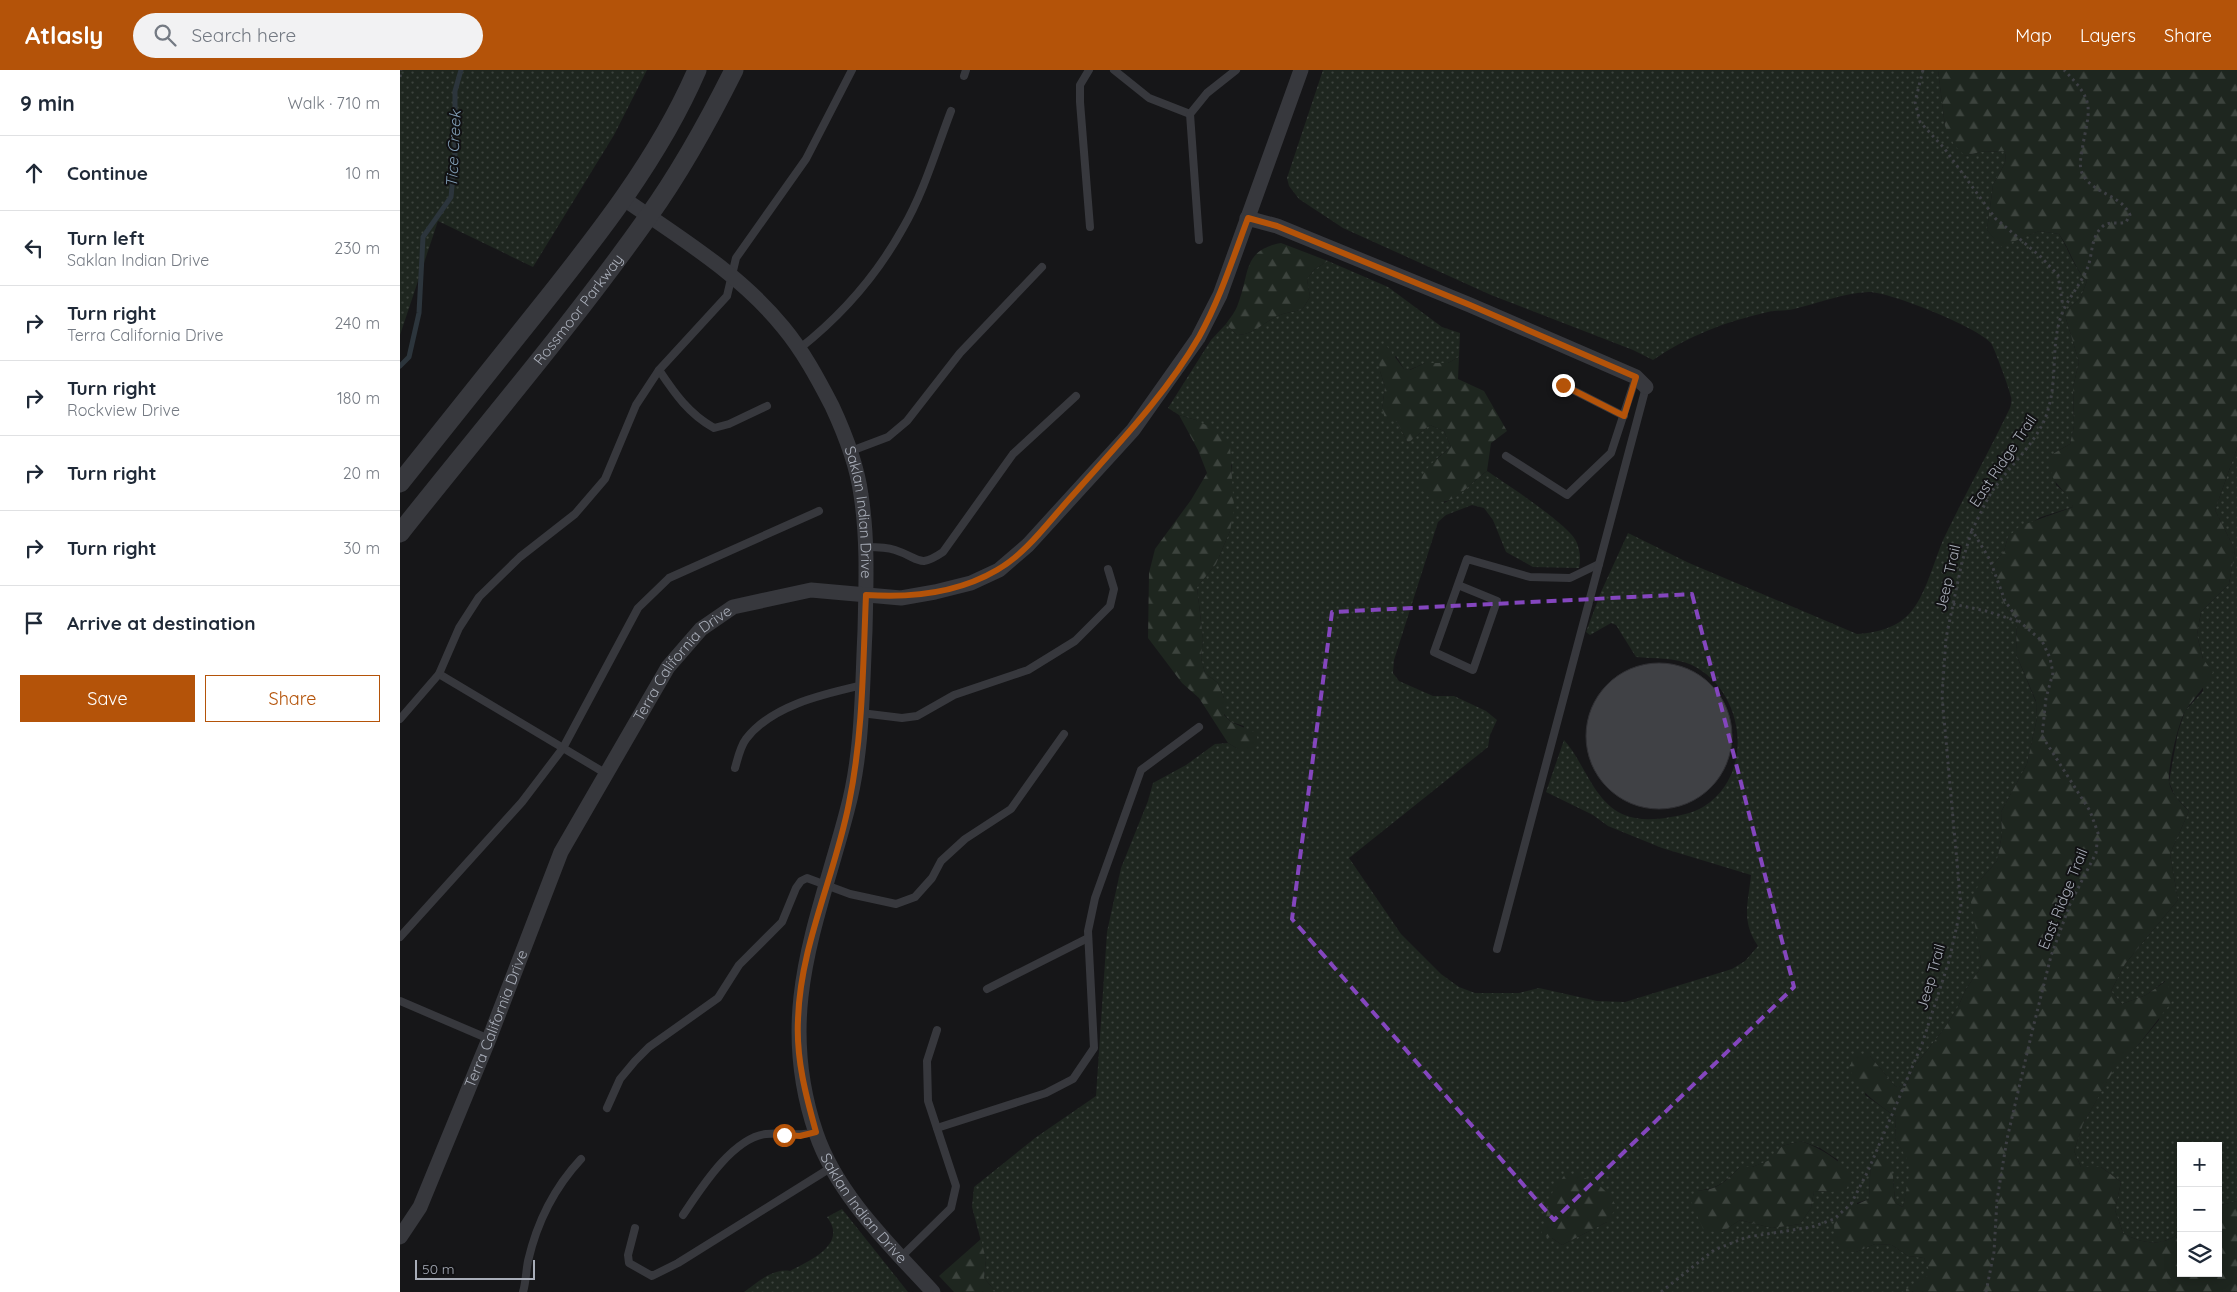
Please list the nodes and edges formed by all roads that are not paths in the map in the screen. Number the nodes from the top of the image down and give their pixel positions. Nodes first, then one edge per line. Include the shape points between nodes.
1 (697, 70) edge
2 (734, 70) edge
3 (852, 70) edge
4 (1089, 70) edge
5 (1114, 70) edge
6 (1236, 70) edge
7 (1301, 70) edge
8 (951, 111) dead end
9 (1190, 114) junction
10 (624, 199) junction
11 (649, 216) junction
12 (1248, 218) junction
13 (1090, 227) dead end
14 (1199, 240) dead end
15 (1042, 267) dead end
16 (732, 277) junction
17 (799, 349) junction
18 (659, 370) junction
19 (1641, 382) junction
20 (1563, 385) dead end
21 (1076, 396) dead end
22 (767, 406) dead end
23 (1624, 416) junction
24 (851, 452) junction
25 (1506, 456) dead end
26 (400, 483) edge
27 (819, 511) dead end
28 (400, 533) edge
29 (867, 547) junction
30 (1599, 564) junction
31 (1108, 569) dead end
32 (1458, 585) junction
33 (866, 595) junction
34 (439, 674) junction
35 (863, 685) junction
36 (861, 713) junction
37 (400, 719) edge
38 (1199, 727) dead end
39 (1064, 734) dead end
40 (563, 748) junction
41 (735, 768) dead end
42 (605, 773) junction
43 (826, 886) junction
44 (400, 937) edge
45 (1088, 938) junction
46 (1497, 949) dead end
47 (987, 989) dead end
48 (400, 1000) edge
49 (937, 1030) dead end
50 (490, 1039) junction
51 (607, 1108) dead end
52 (937, 1128) junction
53 (816, 1132) junction
54 (581, 1159) dead end
55 (832, 1167) junction
56 (683, 1216) dead end
57 (635, 1228) dead end
58 (400, 1237) edge
59 (901, 1257) junction
60 (523, 1292) edge
61 (933, 1292) edge

1 - 10 street, Rossmoor Parkway via 683,103
2 - 11 street, Rossmoor Parkway via 710,117
3 - 16 lane via 806,159 736,258
4 - 13 lane via 1080,86 1080,102
5 - 9 lane via 1149,98
6 - 9 lane via 1207,93
7 - 12 street, Terra California Drive
8 - 17 lane via 903,229 846,308
9 - 14 lane
10 - 11 street, Saklan Indian Drive
10 - 26 street, Rossmoor Parkway
11 - 16 street, Saklan Indian Drive
11 - 28 street, Rossmoor Parkway
12 - 19 street via 1277,226 1470,305
12 - 33 street, Terra California Drive via 1220,295 1198,338 1133,430 1028,545 999,570 971,583 901,598
15 - 24 lane via 960,353 907,421 888,437
16 - 17 street, Saklan Indian Drive via 770,312
16 - 18 lane via 727,296
17 - 24 street, Saklan Indian Drive via 822,386
18 - 22 lane via 681,403 714,428
18 - 34 lane via 636,405 605,479 575,514 520,557 479,597 459,628
19 - 23 lane
19 - 30 lane
20 - 23 lane
21 - 29 lane via 1013,454 944,552 929,562 893,549
23 - 25 lane via 1611,453 1567,495
24 - 29 street, Saklan Indian Drive via 861,492
27 - 40 lane via 669,578 638,608
29 - 33 street, Saklan Indian Drive
30 - 32 lane via 1570,578 1530,577 1467,559
30 - 46 lane
31 - 36 lane via 1114,590 1110,606 1074,641 1028,670 954,695 917,716 902,718
32 - 32 lane via 1434,652 1473,670 1497,602
33 - 35 street, Saklan Indian Drive
33 - 42 street, Terra California Drive via 811,590 733,607 701,630 668,667
34 - 37 lane
34 - 40 lane
35 - 36 street, Saklan Indian Drive
35 - 41 lane via 812,698 767,720 747,739
36 - 43 street, Saklan Indian Drive via 849,806
38 - 45 lane via 1141,770 1094,898
39 - 43 lane via 1011,809 965,840 941,862 915,898 896,904
40 - 42 lane
40 - 44 lane via 522,802
42 - 50 street, Terra California Drive via 561,852
43 - 51 lane via 807,878 801,880 782,922 740,965 718,998 649,1047 620,1079
43 - 53 street, Saklan Indian Drive via 801,984 798,1022 803,1085
45 - 47 lane
45 - 52 lane via 1094,1048 1073,1079 1046,1093
48 - 50 lane
49 - 52 lane via 927,1061 926,1077 928,1101
50 - 58 street, Terra California Drive via 420,1207
52 - 59 lane via 956,1186 951,1208
53 - 55 street, Saklan Indian Drive
53 - 56 lane via 800,1136 765,1134 742,1145 712,1171
54 - 60 lane via 566,1175 547,1205 528,1260
55 - 57 lane via 652,1276 629,1263
55 - 59 street, Saklan Indian Drive via 871,1224
59 - 61 street, Saklan Indian Drive

